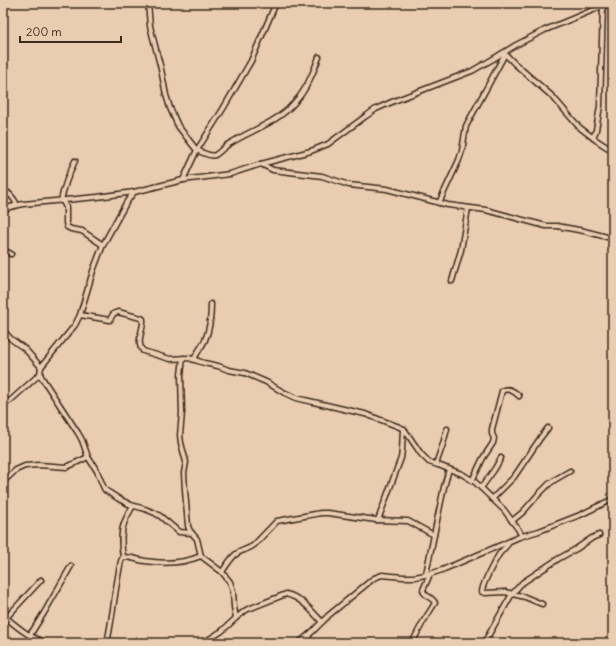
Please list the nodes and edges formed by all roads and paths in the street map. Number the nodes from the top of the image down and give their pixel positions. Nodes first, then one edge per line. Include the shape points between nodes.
1 (148, 3) edge
2 (276, 3) edge
3 (610, 3) edge
4 (603, 6) junction
5 (504, 53) junction
6 (319, 58) dead end
7 (593, 138) junction
8 (197, 150) junction
9 (613, 151) edge
10 (75, 161) dead end
11 (261, 164) junction
12 (183, 180) junction
13 (3, 190) edge
14 (134, 192) junction
15 (62, 200) junction
16 (439, 203) junction
17 (17, 205) junction
18 (468, 208) junction
19 (3, 211) edge
20 (613, 238) edge
21 (103, 245) junction
22 (3, 250) edge
23 (11, 254) dead end
24 (452, 281) dead end
25 (211, 304) dead end
26 (80, 314) junction
27 (3, 330) edge
28 (182, 358) junction
29 (194, 360) junction
30 (41, 367) junction
31 (40, 374) junction
32 (519, 396) dead end
33 (3, 405) edge
34 (447, 428) dead end
35 (548, 428) dead end
36 (403, 429) junction
37 (88, 457) junction
38 (501, 458) dead end
39 (436, 464) junction
40 (448, 469) junction
41 (570, 471) dead end
42 (472, 480) junction
43 (3, 482) edge
44 (481, 488) junction
45 (492, 498) junction
46 (613, 499) edge
47 (133, 506) junction
48 (378, 520) junction
49 (512, 520) junction
50 (192, 533) junction
51 (599, 535) dead end
52 (434, 536) junction
53 (522, 536) junction
54 (510, 542) junction
55 (201, 556) junction
56 (123, 557) junction
57 (71, 566) dead end
58 (222, 572) junction
59 (428, 574) junction
60 (41, 580) dead end
61 (512, 594) junction
62 (542, 604) dead end
63 (5, 617) edge
64 (236, 618) junction
65 (322, 622) junction
66 (309, 635) junction
67 (30, 636) junction
68 (47, 643) edge
69 (107, 643) edge
70 (203, 643) edge
71 (299, 643) edge
72 (308, 643) edge
73 (412, 643) edge
74 (484, 643) edge

1 - 8 street via 150,24 170,108 178,126
2 - 8 street via 251,61
3 - 4 street
4 - 5 street via 545,30
4 - 7 street via 600,106
5 - 7 street via 548,91 579,127
5 - 11 street via 472,71 376,110 321,147
5 - 16 street via 466,126 459,160
6 - 8 street via 300,97 281,115 229,144 215,155
7 - 9 street
8 - 12 street
10 - 15 street via 63,187
11 - 12 street via 230,174
11 - 16 street via 273,170 322,176 350,185 393,190
12 - 14 street
13 - 17 street via 11,195
14 - 15 street
14 - 21 street
15 - 17 street
15 - 21 street via 66,207 67,227 82,231
16 - 18 street
17 - 19 street
18 - 20 street
18 - 24 street via 461,250
21 - 26 street
22 - 23 street
25 - 29 street via 206,338
26 - 28 street via 110,320 113,314 118,312 142,318 144,322 139,346 143,351 170,359
26 - 30 street via 75,325
27 - 30 street
28 - 29 street
28 - 50 street via 180,440 186,464 184,473 187,518
29 - 36 street via 245,373 291,396 365,414
30 - 31 street
31 - 33 street
31 - 37 street via 78,433
32 - 42 street via 508,389 502,391 492,429 493,443
34 - 39 street
35 - 45 street via 514,477
36 - 39 street via 425,459
36 - 48 street via 401,458
37 - 43 street via 67,467 25,466 16,470
37 - 47 street via 105,490
38 - 44 street
39 - 40 street
40 - 42 street
40 - 52 street
41 - 49 street via 549,484
42 - 44 street
44 - 45 street
45 - 49 street
46 - 53 street via 580,515
47 - 50 street via 155,513 179,532
47 - 56 street via 122,530
48 - 52 street via 410,521
48 - 58 street via 316,513 279,520 254,545 234,555
49 - 53 street
50 - 55 street via 197,539
51 - 61 street via 528,578
52 - 59 street
53 - 54 street
54 - 59 street
54 - 61 street via 498,556 483,586 489,593
55 - 56 street via 165,562
55 - 58 street
56 - 69 street
57 - 67 street
58 - 64 street via 232,588
59 - 65 street via 410,577 378,576
59 - 73 street via 423,592 435,603
60 - 63 street
61 - 62 street
61 - 74 street
63 - 67 street
64 - 65 street via 246,610 286,594 302,601
64 - 70 street
65 - 66 street
66 - 71 street
66 - 72 street
67 - 68 street

